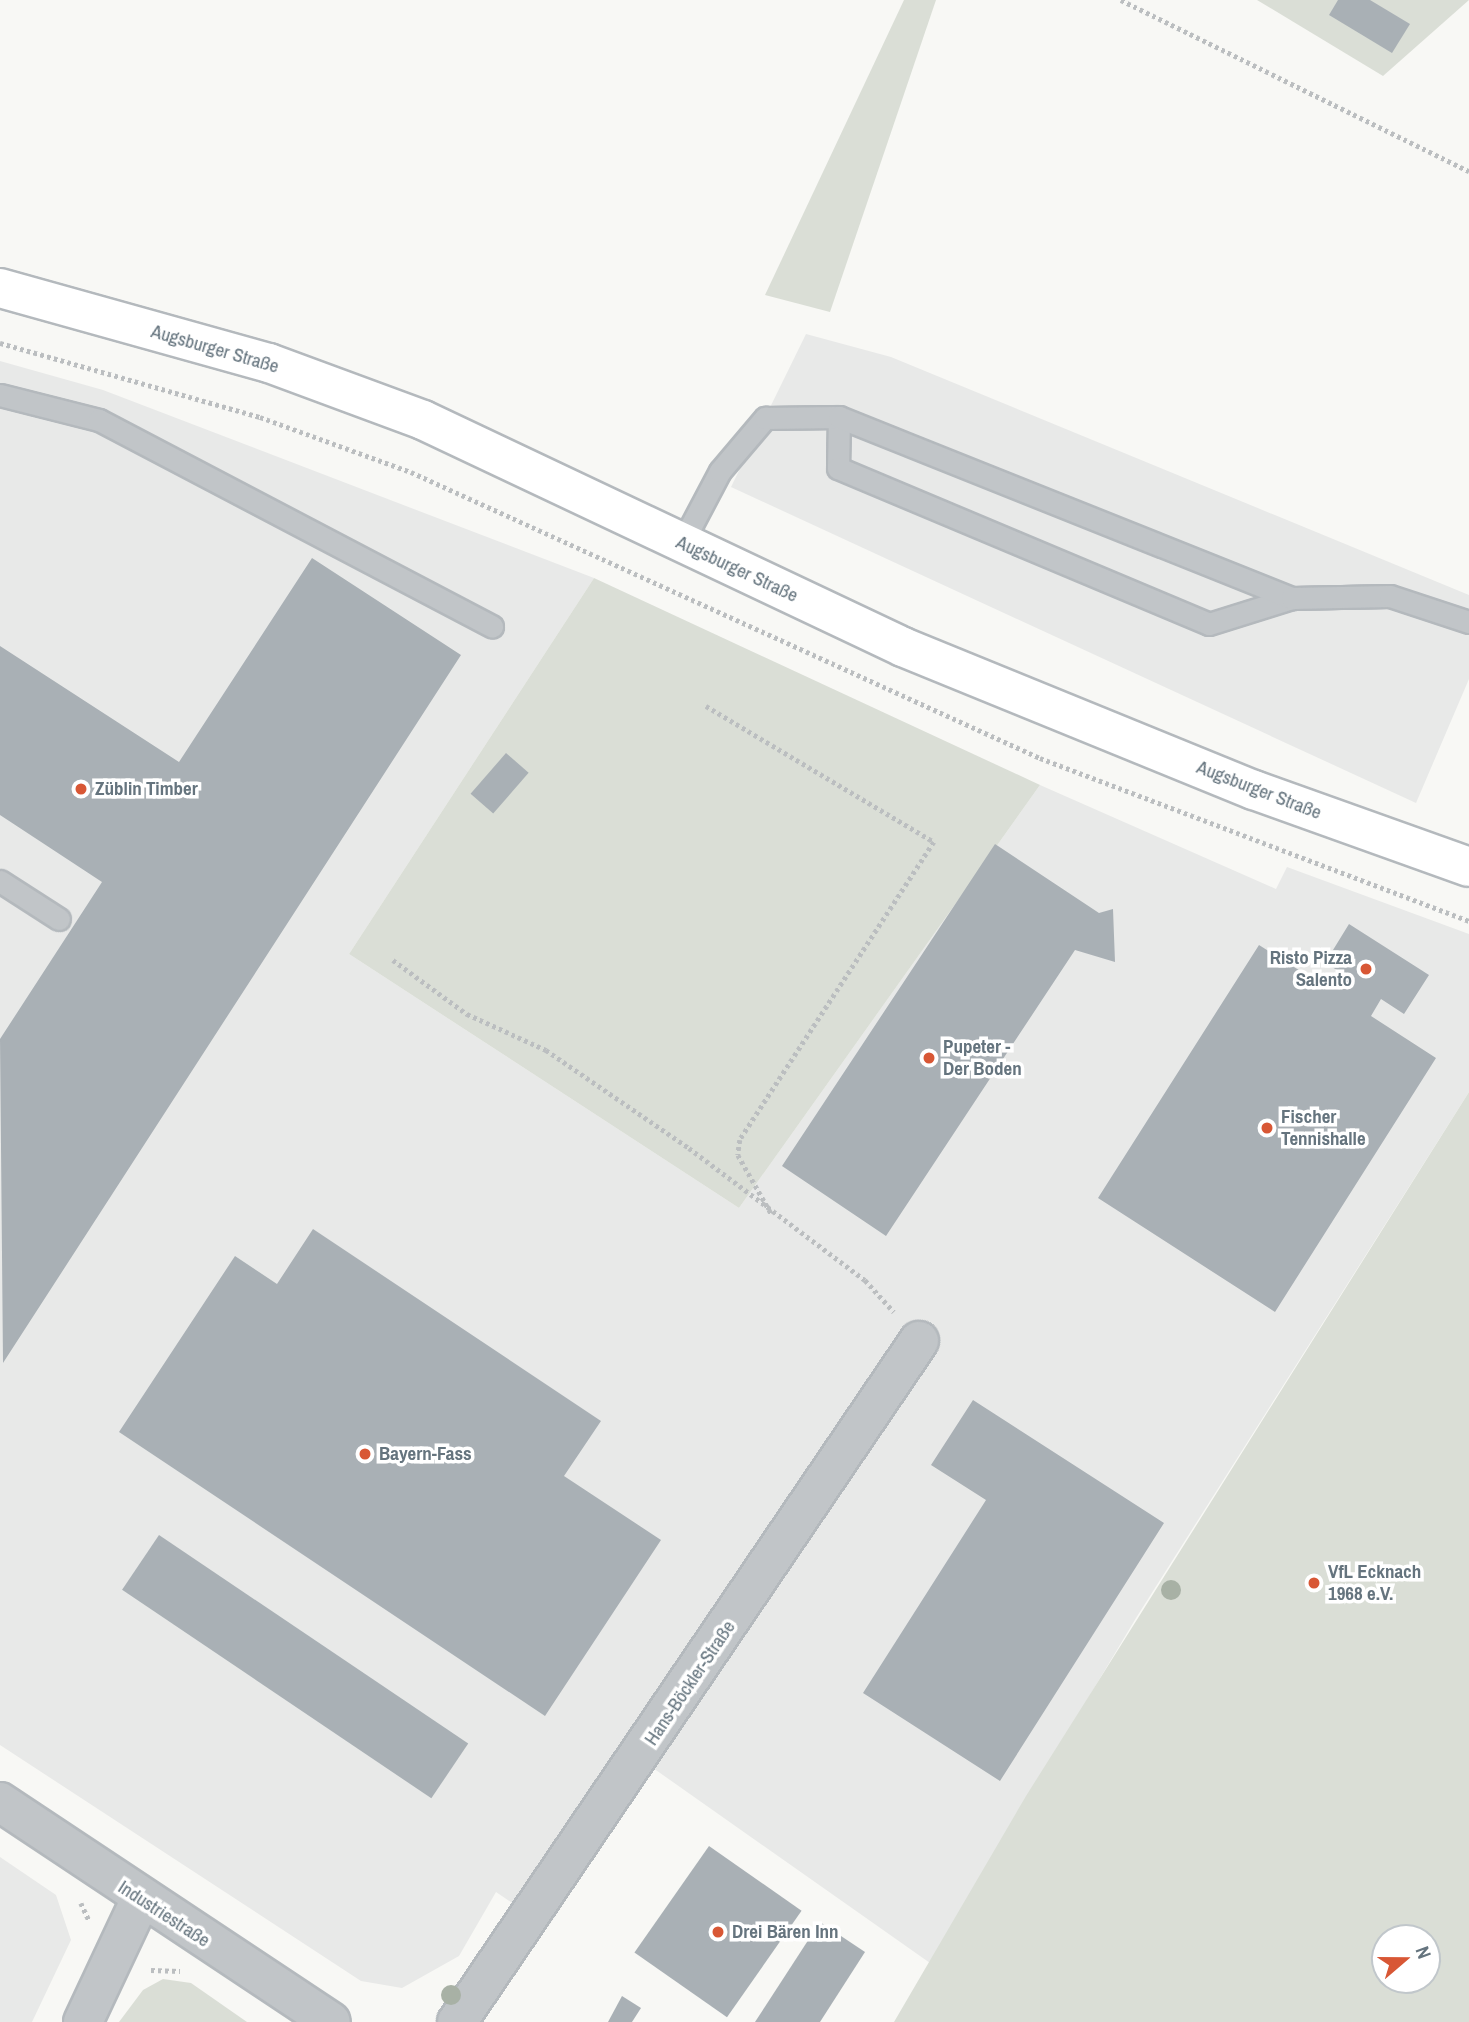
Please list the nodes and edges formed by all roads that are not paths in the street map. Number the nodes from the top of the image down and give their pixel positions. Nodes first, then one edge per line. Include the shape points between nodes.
1 (0, 288) edge
2 (0, 395) edge
3 (839, 417) junction
4 (682, 543) junction
5 (1292, 598) junction
6 (1469, 622) edge
7 (492, 626) dead end
8 (1469, 867) edge
9 (0, 881) edge
10 (58, 919) dead end
11 (919, 1341) road end
12 (0, 1802) edge
13 (141, 1899) junction
14 (83, 2022) edge
15 (331, 2022) edge
16 (457, 2022) edge

1 - 4 main road, Augsburger Straße via 268,363 346,391 423,420
2 - 7 lane via 99,420
3 - 4 lane via 765,418 720,471
3 - 5 lane
3 - 5 lane via 838,467 1209,624
4 - 8 main road, Augsburger Straße via 902,647 1254,790
5 - 6 lane via 1390,596
9 - 10 lane
11 - 16 street, Hans-Böckler-Straße
12 - 13 street, Industriestraße
13 - 14 street
13 - 15 street, Industriestraße

